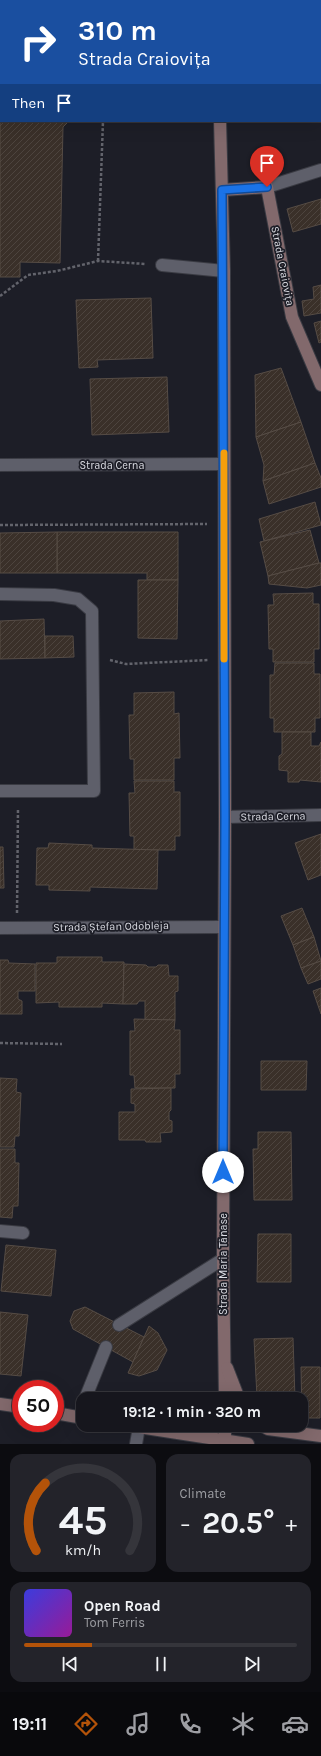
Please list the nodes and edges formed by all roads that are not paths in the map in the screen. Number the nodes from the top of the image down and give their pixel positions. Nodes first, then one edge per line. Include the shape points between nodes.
1 (220, 122) edge
2 (321, 170) edge
3 (267, 187) junction
4 (222, 190) junction
5 (162, 265) road end
6 (224, 271) junction
7 (321, 385) edge
8 (224, 464) junction
9 (0, 465) edge
10 (0, 594) edge
11 (0, 791) edge
12 (321, 815) edge
13 (225, 817) junction
14 (223, 927) junction
15 (0, 928) edge
16 (0, 1231) edge
17 (23, 1234) dead end
18 (223, 1259) junction
19 (119, 1325) dead end
20 (106, 1347) dead end
21 (224, 1359) junction
22 (88, 1392) edge
23 (225, 1392) edge
24 (236, 1392) edge
25 (0, 1404) edge
26 (12, 1406) edge
27 (64, 1415) edge
28 (76, 1417) edge
29 (138, 1432) edge
30 (172, 1432) edge
31 (225, 1432) edge
32 (294, 1432) edge
33 (321, 1436) edge
34 (225, 1440) junction
35 (136, 1444) edge
36 (248, 1444) edge

1 - 4 main road, Strada Maria Tănase
2 - 3 street
3 - 4 main road
3 - 7 main road, Strada Craiovița via 292,317
4 - 6 main road, Strada Maria Tănase
5 - 6 street
6 - 8 main road, Strada Maria Tănase
8 - 9 street, Strada Cerna
8 - 13 main road, Strada Maria Tănase
10 - 11 street via 54,595 78,599 92,611 94,791
12 - 13 street, Strada Cerna
13 - 14 main road, Strada Maria Tănase
14 - 15 street, Strada Ștefan Odobleja
14 - 18 main road, Strada Maria Tănase
16 - 17 street
18 - 19 street
18 - 21 main road, Strada Maria Tănase
20 - 22 street
21 - 23 main road, Strada Maria Tănase
21 - 24 main road
25 - 26 main road
27 - 28 main road
29 - 35 street
30 - 34 main road
31 - 34 main road
32 - 33 main road
34 - 36 main road

